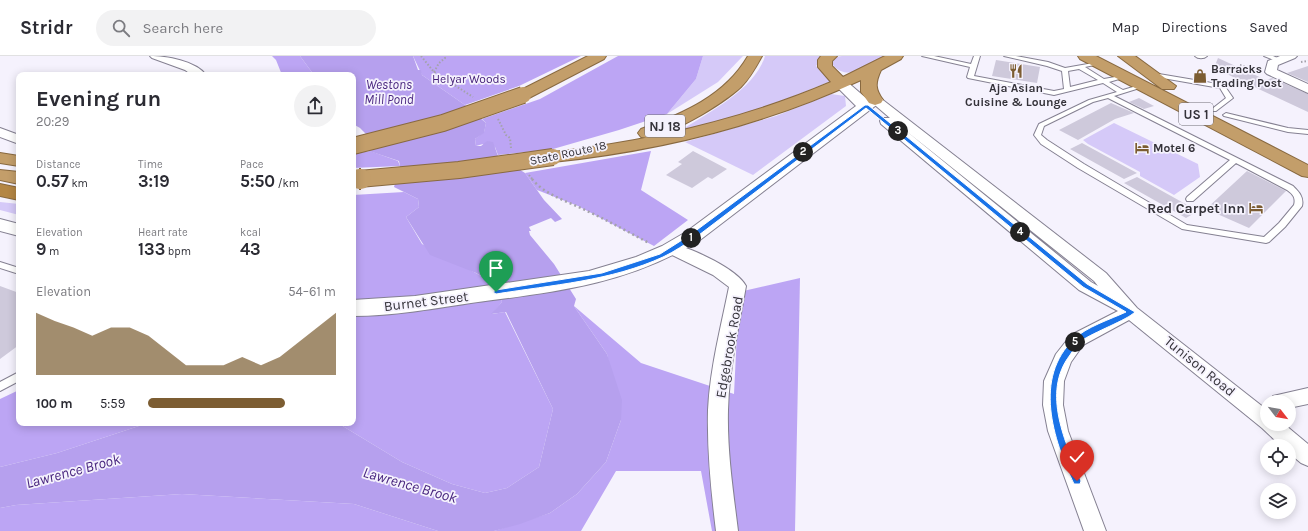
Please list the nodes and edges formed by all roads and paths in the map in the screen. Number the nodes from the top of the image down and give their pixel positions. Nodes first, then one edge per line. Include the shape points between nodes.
1 (156, 56) edge
2 (443, 56) edge
3 (599, 56) edge
4 (755, 56) edge
5 (830, 56) edge
6 (896, 56) edge
7 (925, 56) edge
8 (977, 56) edge
9 (1007, 56) edge
10 (1125, 56) edge
11 (1198, 56) edge
12 (1204, 56) edge
13 (1266, 56) edge
14 (1291, 56) edge
15 (1092, 60) edge
16 (1279, 60) junction
17 (973, 66) junction
18 (874, 68) junction
19 (1065, 70) junction
20 (195, 72) edge
21 (434, 72) dead end
22 (1105, 81) junction
23 (1148, 81) junction
24 (840, 83) junction
25 (1123, 84) junction
26 (1168, 86) junction
27 (1308, 89) edge
28 (1067, 90) junction
29 (1109, 96) junction
30 (871, 103) junction
31 (1220, 112) junction
32 (0, 132) edge
33 (1308, 132) edge
34 (16, 139) edge
35 (356, 145) edge
36 (554, 157) junction
37 (0, 158) edge
38 (16, 161) edge
39 (1234, 161) junction
40 (1308, 168) edge
41 (966, 170) junction
42 (0, 175) edge
43 (950, 175) junction
44 (16, 178) edge
45 (356, 179) edge
46 (0, 189) edge
47 (16, 189) edge
48 (16, 193) edge
49 (1190, 199) dead end
50 (674, 249) junction
51 (0, 265) edge
52 (16, 270) edge
53 (356, 308) edge
54 (1132, 312) junction
55 (16, 378) edge
56 (2, 385) edge
57 (1308, 396) edge
58 (1296, 399) edge
59 (1260, 407) edge
60 (1278, 431) edge
61 (1308, 457) edge
62 (727, 531) edge
63 (1095, 531) edge

1 - 20 street
2 - 21 path
3 - 35 highway, bridge via 523,95 443,123
4 - 36 highway, State Route 18 / NJ 18 via 746,72 730,88 685,117 636,137
5 - 24 highway via 825,60 825,67
6 - 18 highway
7 - 17 lane
8 - 17 lane
9 - 19 lane
10 - 23 highway
11 - 12 lane
13 - 16 lane
14 - 16 street
15 - 19 lane
15 - 22 lane
15 - 25 highway, US 1
15 - 26 highway, US 1
16 - 27 street via 1272,63 1271,72
17 - 28 lane via 970,77 1054,93
18 - 24 highway
18 - 30 highway via 867,86
19 - 28 lane
22 - 25 lane
22 - 25 lane
22 - 28 lane
23 - 25 highway, US 1
23 - 26 highway
23 - 31 lane via 1222,86 1230,98
23 - 40 highway, US 1
24 - 30 street, Tunison Road
24 - 36 highway via 777,108 695,132 635,146
25 - 29 lane
26 - 31 highway, US 1
29 - 39 lane
29 - 39 lane via 1091,101 1041,125 1037,136 1181,225 1196,230 1266,240 1298,206 1296,194 1285,185
30 - 41 street, Tunison Road
30 - 43 street, Tunison Road
30 - 50 street, Burnet Street
31 - 33 lane via 1288,130
31 - 40 highway, US 1
32 - 34 street
36 - 45 highway, State Route 18 / NJ 18, bridge via 458,170
37 - 38 highway
39 - 49 lane
41 - 43 street
41 - 54 street, Tunison Road via 1100,277
42 - 44 highway
43 - 54 street, Tunison Road via 1085,286
46 - 47 highway
46 - 48 highway
50 - 53 street, Burnet Street via 620,270 570,281 392,307
50 - 62 street, Edgebrook Road via 732,278 738,286 723,365 718,408 718,457
51 - 52 lane
54 - 59 street, Tunison Road
54 - 63 street via 1077,340 1063,360 1054,381 1053,405 1058,431
55 - 56 lane
57 - 58 street
60 - 61 street

